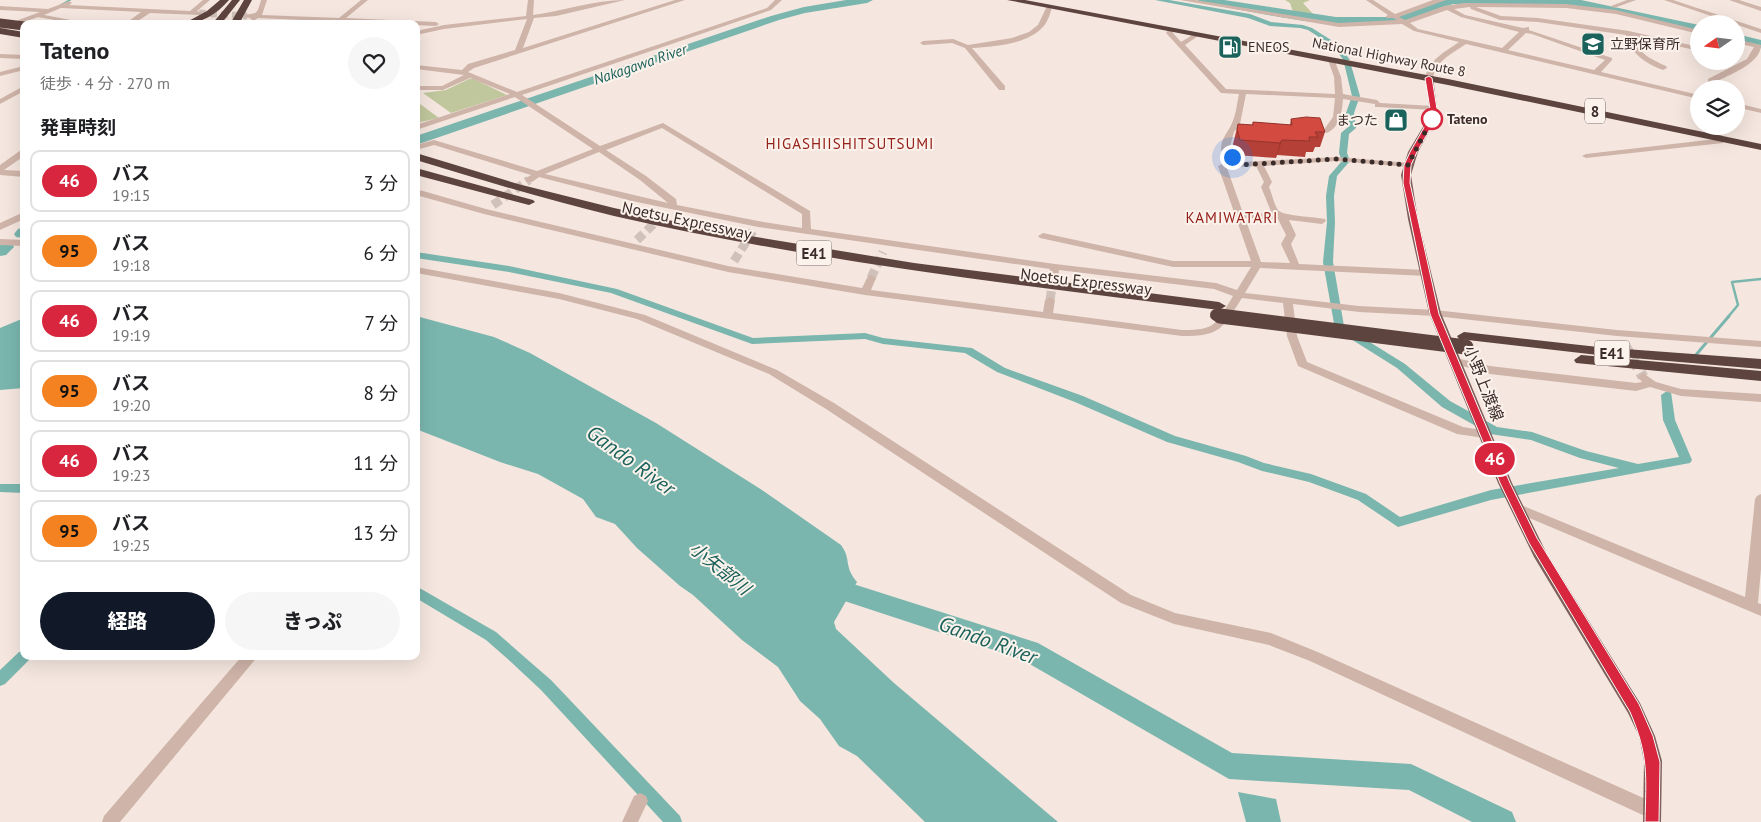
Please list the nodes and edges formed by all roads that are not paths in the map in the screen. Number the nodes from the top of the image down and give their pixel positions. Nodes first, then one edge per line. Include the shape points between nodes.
1 (75, 0) edge
2 (207, 0) edge
3 (225, 0) edge
4 (236, 0) edge
5 (243, 0) edge
6 (248, 0) edge
7 (264, 0) edge
8 (365, 0) edge
9 (531, 0) edge
10 (622, 0) edge
11 (682, 0) edge
12 (779, 0) edge
13 (1011, 0) edge
14 (1183, 0) edge
15 (1218, 0) edge
16 (1369, 0) edge
17 (1566, 0) edge
18 (1633, 0) edge
19 (1668, 0) edge
20 (1732, 0) edge
21 (1440, 3) edge
22 (1550, 3) edge
23 (1464, 5) junction
24 (1614, 6) junction
25 (63, 7) junction
26 (1049, 7) junction
27 (0, 8) edge
28 (1761, 9) edge
29 (148, 11) junction
30 (50, 12) junction
31 (39, 16) junction
32 (251, 16) junction
33 (529, 17) junction
34 (1642, 19) junction
35 (25, 20) edge
36 (64, 20) edge
37 (134, 20) edge
38 (195, 20) edge
39 (219, 20) edge
40 (227, 20) edge
41 (236, 20) edge
42 (250, 20) edge
43 (280, 20) edge
44 (340, 20) edge
45 (1397, 20) junction
46 (1538, 20) junction
47 (20, 21) edge
48 (420, 24) edge
49 (1690, 24) edge
50 (444, 26) junction
51 (0, 27) edge
52 (20, 30) edge
53 (1171, 30) junction
54 (1524, 30) junction
55 (1690, 30) edge
56 (1761, 31) edge
57 (420, 32) edge
58 (1629, 34) junction
59 (1196, 35) junction
60 (1643, 36) junction
61 (1745, 39) edge
62 (1464, 42) junction
63 (923, 43) dead end
64 (1745, 43) edge
65 (1182, 44) junction
66 (1760, 45) edge
67 (1690, 47) edge
68 (967, 48) junction
69 (1503, 51) junction
70 (518, 52) junction
71 (0, 56) edge
72 (20, 57) edge
73 (1332, 60) junction
74 (1745, 62) edge
75 (1750, 63) junction
76 (420, 68) edge
77 (1663, 68) dead end
78 (20, 69) edge
79 (1596, 72) junction
80 (0, 74) edge
81 (467, 74) junction
82 (1429, 78) junction
83 (1713, 80) edge
84 (420, 88) edge
85 (1002, 88) dead end
86 (20, 90) edge
87 (516, 94) junction
88 (1690, 94) edge
89 (1242, 95) junction
90 (1340, 96) junction
91 (0, 102) edge
92 (1745, 107) edge
93 (1434, 108) junction
94 (1761, 111) edge
95 (420, 127) edge
96 (1326, 131) edge
97 (1719, 137) junction
98 (420, 147) edge
99 (1761, 147) edge
100 (598, 150) junction
101 (20, 155) edge
102 (1586, 156) dead end
103 (420, 157) edge
104 (1259, 164) junction
105 (1239, 165) junction
106 (1408, 165) junction
107 (420, 167) edge
108 (0, 171) edge
109 (420, 172) edge
110 (20, 174) edge
111 (538, 174) junction
112 (529, 180) tunnel mouth
113 (420, 194) edge
114 (493, 204) tunnel mouth
115 (543, 205) junction
116 (668, 210) junction
117 (484, 211) junction
118 (1239, 215) junction
119 (1280, 216) junction
120 (20, 217) edge
121 (1322, 220) dead end
122 (0, 227) edge
123 (806, 231) junction
124 (1043, 236) dead end
125 (0, 242) edge
126 (20, 243) edge
127 (1257, 265) junction
128 (1055, 267) junction
129 (1296, 267) junction
130 (420, 271) edge
131 (1426, 273) junction
132 (872, 278) tunnel mouth
133 (1053, 280) tunnel mouth
134 (865, 292) junction
135 (1240, 295) junction
136 (1050, 300) tunnel mouth
137 (1288, 301) junction
138 (1218, 310) junction
139 (1435, 314) junction
140 (1048, 316) junction
141 (1617, 333) junction
142 (1465, 341) junction
143 (1624, 344) tunnel mouth
144 (1761, 344) edge
145 (1456, 362) junction
146 (1761, 364) edge
147 (1761, 376) edge
148 (1761, 398) edge
149 (1484, 434) junction
150 (1511, 495) junction
151 (1761, 499) edge
152 (1756, 608) edge
153 (248, 660) edge
154 (640, 801) dead end
155 (1653, 817) edge
156 (110, 822) edge
157 (630, 822) edge

1 - 25 street
2 - 29 street via 195,13
3 - 38 highway
4 - 39 highway
5 - 40 highway
6 - 41 highway
7 - 32 street via 260,12
8 - 44 street
9 - 33 street
10 - 33 street
11 - 70 street
12 - 87 street via 769,9
13 - 26 highway, National Highway Route 8 / 8
14 - 45 street via 1323,23
15 - 45 street via 1322,18
16 - 45 street
17 - 24 street
18 - 24 street
19 - 56 street
20 - 28 street
21 - 23 street
21 - 45 street
21 - 45 street
21 - 54 street via 1463,16
22 - 23 street
22 - 34 street
22 - 46 street
23 - 46 street via 1500,18
24 - 49 street
25 - 29 street
25 - 30 street
26 - 53 highway, National Highway Route 8 / 8
26 - 68 street via 1039,28 1012,40
27 - 30 street
29 - 37 street
30 - 31 street
31 - 35 street
31 - 36 street
32 - 42 street
32 - 43 street
33 - 50 street
33 - 70 street via 532,18 529,30 522,37
34 - 55 street
34 - 60 street
45 - 62 street via 1416,30
46 - 54 street
46 - 58 street
47 - 51 street
48 - 50 street
50 - 57 street
51 - 52 highway
51 - 52 highway, bridge
53 - 59 highway, National Highway Route 8 / 8
53 - 65 street via 1169,33
54 - 69 street
54 - 79 street via 1610,59
58 - 60 street
58 - 77 street via 1637,53
59 - 65 street
59 - 73 highway, National Highway Route 8 / 8
60 - 67 street
61 - 66 street
62 - 69 street
62 - 82 street via 1434,62
63 - 68 street via 953,41
64 - 66 street
65 - 89 street via 1224,91
66 - 75 street
68 - 85 street
69 - 79 street
70 - 81 street via 471,66
71 - 72 street
73 - 82 highway, National Highway Route 8 / 8
73 - 90 street
74 - 75 street
75 - 83 street
76 - 81 street
78 - 80 street
79 - 88 street
81 - 84 street via 443,88
81 - 87 street
82 - 93 main road, 小野上渡線
82 - 97 highway, National Highway Route 8 / 8
86 - 91 street
87 - 95 street
87 - 100 street
89 - 90 street
89 - 105 street via 1236,124 1224,146
90 - 93 street
90 - 96 street via 1332,127
92 - 94 street
93 - 106 main road, 小野上渡線 via 1434,115
97 - 99 highway, National Highway Route 8 / 8
97 - 102 street via 1720,141 1698,145
98 - 111 street via 434,142
100 - 111 street
100 - 116 street via 673,201
100 - 123 street via 663,125 807,213
101 - 108 street
103 - 138 highway, Noetsu Expressway / E41 via 550,197 733,239
104 - 105 street
104 - 106 street via 1336,159
104 - 119 street via 1268,182 1265,187 1274,211
105 - 118 street via 1222,166
106 - 131 main road, 小野上渡線 via 1407,183
107 - 115 highway, Noetsu Expressway / E41
108 - 110 street
109 - 115 highway
111 - 112 street
111 - 116 street
113 - 117 street
114 - 117 street
115 - 138 highway, Noetsu Expressway / E41 via 657,233 796,260 970,285
116 - 123 street via 755,227
117 - 134 street
118 - 119 street
118 - 127 street
119 - 121 street
119 - 129 street via 1291,235 1286,244
120 - 122 street
123 - 128 street via 885,248
124 - 127 street via 1173,264
125 - 126 street
127 - 129 street
127 - 135 street
128 - 133 street
128 - 135 street via 1216,286
129 - 131 street
130 - 155 street via 560,296 641,318 773,372 1126,600 1174,618 1271,639 1315,657
131 - 139 main road, 小野上渡線
132 - 134 street
134 - 140 street
135 - 137 street
135 - 140 street via 1220,325 1204,333
136 - 140 street
137 - 139 street
137 - 149 street via 1292,336 1302,364 1461,431
138 - 142 highway, Noetsu Expressway / E41, bridge
139 - 141 street
139 - 145 main road, 小野上渡線
141 - 143 street
141 - 144 street
142 - 146 highway, Noetsu Expressway / E41
142 - 147 highway, Noetsu Expressway / E41 via 1669,369
145 - 148 street via 1490,370 1636,387 1646,380 1680,392
145 - 149 main road, 小野上渡線
149 - 150 main road, 小野上渡線
150 - 152 street
150 - 155 main road, 小野上渡線 via 1541,557 1624,692 1647,736 1653,762
151 - 152 street
153 - 156 street
154 - 157 street

